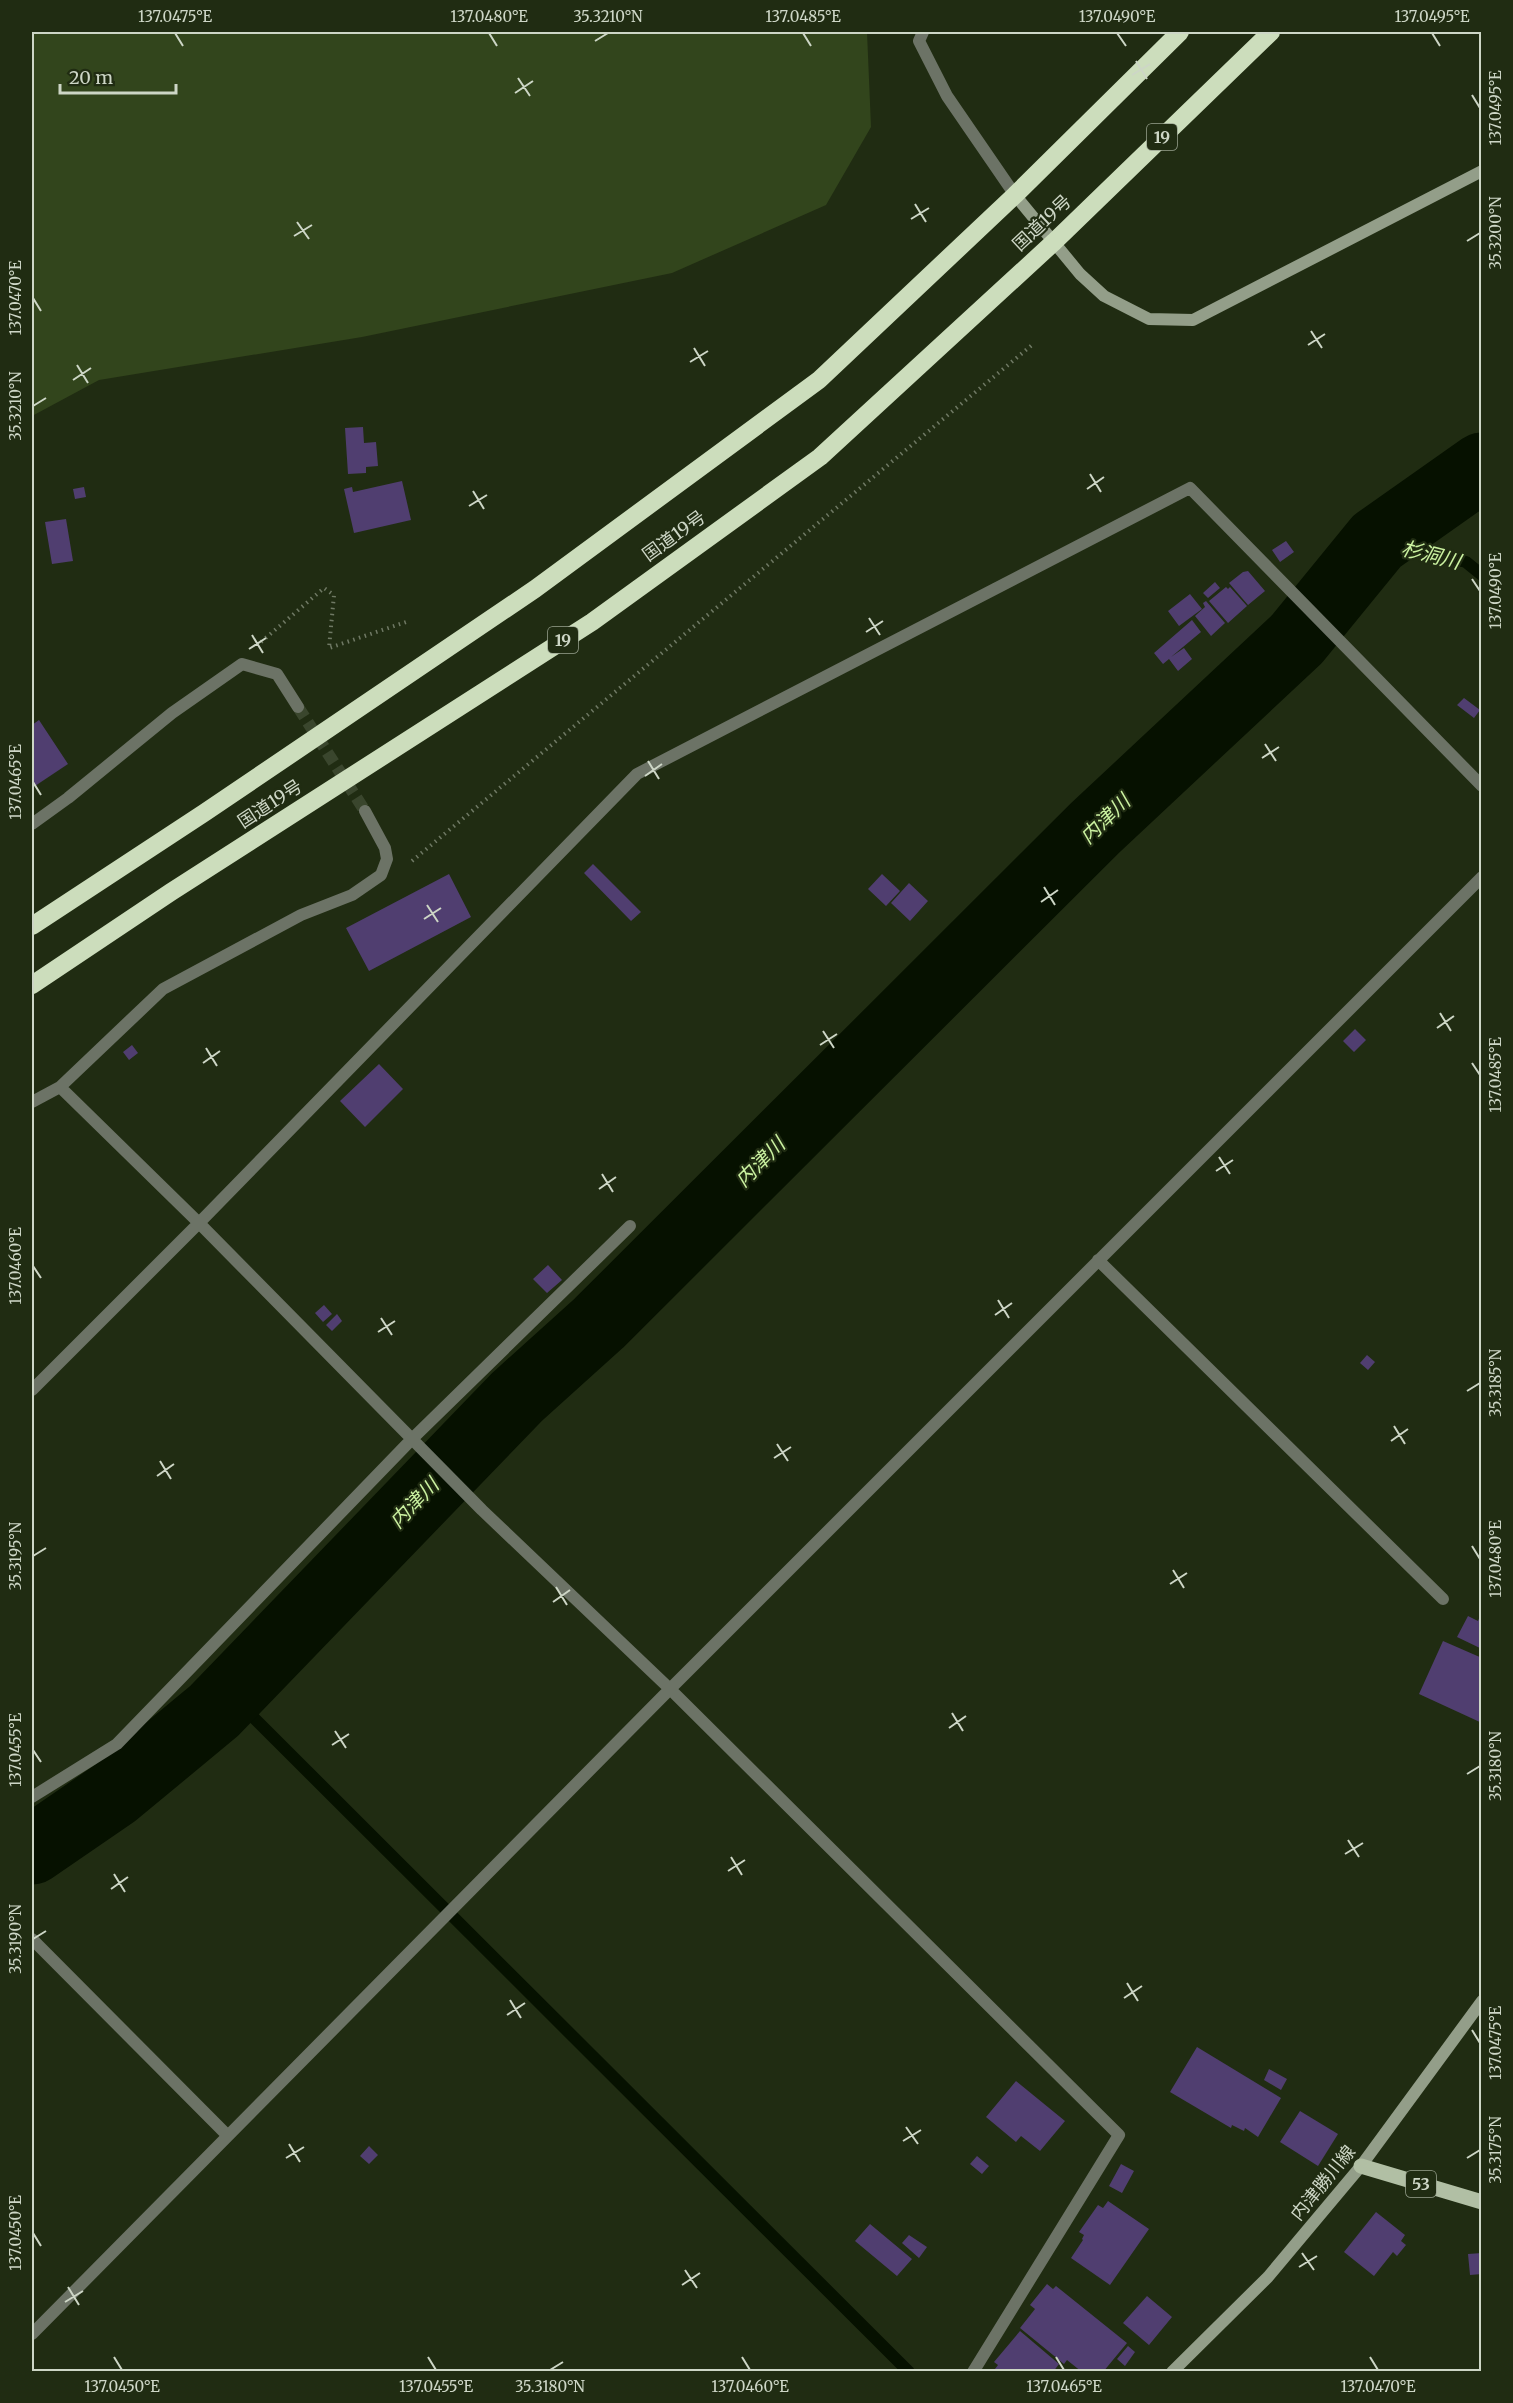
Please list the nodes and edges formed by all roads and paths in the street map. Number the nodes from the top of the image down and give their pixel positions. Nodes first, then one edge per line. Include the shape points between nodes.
1 (923, 32) edge
2 (1179, 32) edge
3 (1271, 32) edge
4 (1482, 171) edge
5 (1015, 195) junction
6 (1054, 242) junction
7 (1032, 345) dead end
8 (409, 621) dead end
9 (251, 666) junction
10 (298, 707) tunnel mouth
11 (1482, 786) edge
12 (365, 811) tunnel mouth
13 (32, 824) edge
14 (381, 875) junction
15 (1482, 877) edge
16 (32, 926) edge
17 (32, 985) edge
18 (60, 1087) junction
19 (32, 1102) edge
20 (199, 1223) junction
21 (630, 1226) dead end
22 (1098, 1260) junction
23 (32, 1390) edge
24 (412, 1439) junction
25 (1443, 1599) dead end
26 (670, 1689) junction
27 (32, 1797) edge
28 (32, 1939) edge
29 (1482, 2001) edge
30 (227, 2135) junction
31 (1361, 2166) junction
32 (1482, 2202) edge
33 (32, 2334) edge
34 (973, 2372) edge
35 (1172, 2372) edge

1 - 5 street via 919,41 947,96
2 - 5 highway, 国道19号
3 - 6 highway, 国道19号 / 19
4 - 6 street via 1193,320 1149,319 1104,296
5 - 6 street
5 - 16 highway, 国道19号 via 809,387 535,589
6 - 17 highway, 国道19号 / 19 via 820,457 592,622
7 - 14 path via 428,849 399,871
8 - 9 path via 329,648 334,595 324,588 257,646
9 - 10 street via 277,675
9 - 13 street via 242,664 172,713
11 - 20 street via 1190,488 637,774
12 - 14 street via 385,848 387,859
14 - 18 street via 352,895 301,915 163,989
15 - 22 street
18 - 19 street
18 - 20 street
20 - 23 street
20 - 24 street
21 - 24 street
22 - 25 street
22 - 26 street
24 - 26 street
24 - 27 street via 117,1744
26 - 30 street
26 - 34 street via 1119,2135
28 - 30 street
29 - 31 street, 内津勝川線
30 - 33 street
31 - 32 main road, 53
31 - 35 street, 内津勝川線 via 1268,2277

